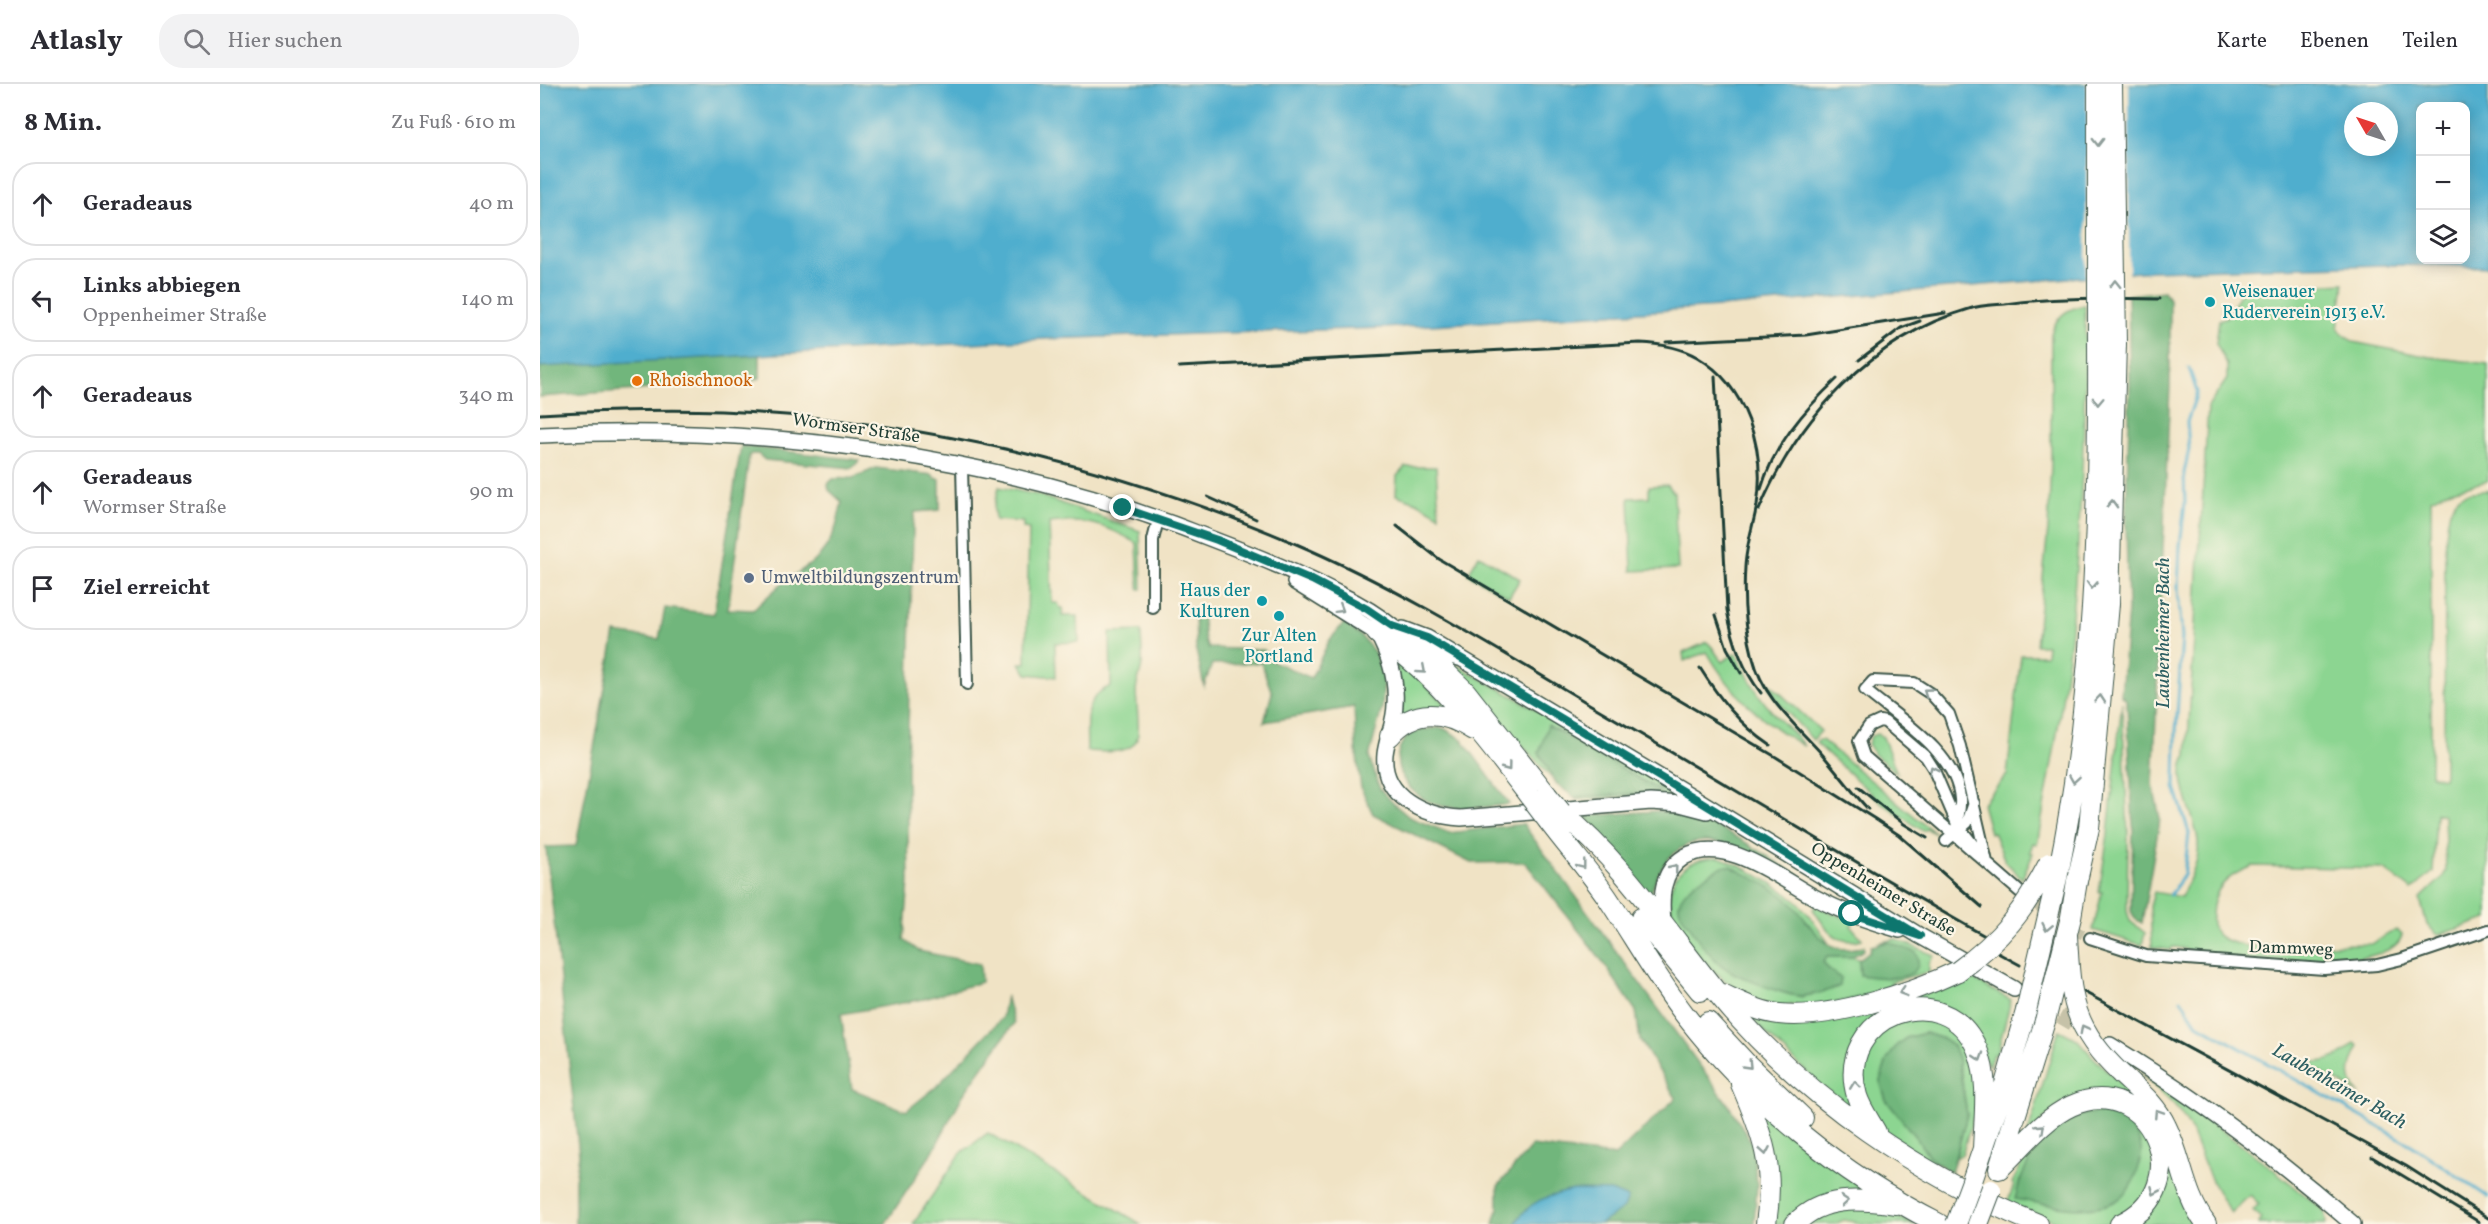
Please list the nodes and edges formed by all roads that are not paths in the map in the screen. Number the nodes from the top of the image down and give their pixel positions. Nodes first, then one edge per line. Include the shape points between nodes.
1 (2098, 84) edge
2 (2112, 84) edge
3 (2107, 343) junction
4 (540, 435) edge
5 (962, 465) junction
6 (1158, 520) junction
7 (1153, 608) dead end
8 (1384, 630) junction
9 (1423, 650) junction
10 (1458, 658) junction
11 (967, 684) dead end
12 (1390, 736) junction
13 (1485, 738) junction
14 (1539, 796) junction
15 (1974, 803) junction
16 (1561, 818) junction
17 (1734, 823) junction
18 (1955, 832) junction
19 (1987, 862) junction
20 (2054, 866) junction
21 (2020, 892) tunnel mouth
22 (1614, 908) junction
23 (1663, 923) junction
24 (2488, 930) edge
25 (2067, 935) junction
26 (1920, 936) junction
27 (2090, 938) tunnel mouth
28 (2014, 989) dead end
29 (1717, 991) junction
30 (2110, 1045) dead end
31 (1738, 1076) junction
32 (1879, 1137) junction
33 (1983, 1150) junction
34 (1999, 1169) junction
35 (1903, 1205) junction
36 (1766, 1224) edge
37 (1795, 1224) edge
38 (1939, 1224) edge
39 (1956, 1224) edge
40 (1968, 1224) edge
41 (1978, 1224) edge
42 (2008, 1224) edge
43 (2038, 1224) edge
44 (2120, 1224) edge
45 (2206, 1224) edge
46 (2353, 1224) edge

1 -> 3 highway, bridge
3 -> 2 highway, bridge
3 -> 20 highway via 2083,716 2066,831
25 -> 3 highway, bridge via 2089,828 2109,604
4 - 5 main road, Wormser Straße via 686,432 804,440
5 - 6 main road, Wormser Straße
5 - 11 street
6 - 7 street via 1153,540
6 - 8 main road, Wormser Straße via 1254,557
8 - 9 main road
8 - 10 main road via 1418,634
8 - 12 main road via 1396,702
8 -> 13 highway
9 - 10 main road
9 - 14 highway via 1474,701
10 - 17 main road
12 - 13 highway via 1408,720 1432,714 1452,718
12 - 17 main road via 1385,758 1389,780 1404,799 1432,814 1484,817 1652,802 1698,808
13 -> 14 highway
14 - 16 highway, bridge
15 - 18 street via 1970,816
15 -> 18 street via 1956,730 1945,708 1914,683 1873,681 1865,690 1947,761 1959,787
15 - 19 street
16 -> 22 highway
16 - 23 highway via 1601,849
16 - 42 highway via 1678,965 1785,1080 1909,1173
17 - 26 main road, Oppenheimer Straße
18 -> 18 street via 1926,757 1885,722 1874,723 1865,730 1859,741 1864,756
18 - 19 street
18 - 19 street via 1964,845
19 - 21 street
20 -> 29 highway, bridge via 2008,928 1958,970 1938,980 1877,1000 1814,1014 1765,1011
20 -> 33 highway, bridge via 2026,1011
22 - 31 highway via 1666,990
22 -> 40 highway via 1716,1032 1796,1111 1890,1182
23 -> 26 main road via 1661,893 1670,870 1689,854 1712,849 1744,859 1852,914
23 - 29 highway
24 - 27 street, Dammweg via 2377,965 2324,969 2146,956
25 - 34 highway, bridge
45 -> 25 highway, bridge via 2192,1202 2165,1124 2151,1102 2091,1041 2079,1020 2071,992
26 - 28 main road, Oppenheimer Straße
29 - 32 highway via 1794,1072
30 - 46 main road via 2160,1075 2262,1149
31 - 35 highway via 1826,1153
31 -> 36 highway via 1762,1132 1769,1199
32 -> 33 highway via 1857,1095 1857,1054 1867,1034 1881,1020 1902,1011 1923,1010 1958,1024 1978,1052 1984,1075
32 - 43 highway via 1947,1181
33 - 39 highway, bridge
34 - 41 highway, bridge
34 -> 44 highway via 2049,1120 2070,1106 2097,1099 2124,1105 2142,1118 2154,1134 2162,1168 2155,1194 2146,1207
37 -> 35 highway via 1814,1208 1839,1201
35 - 38 highway

